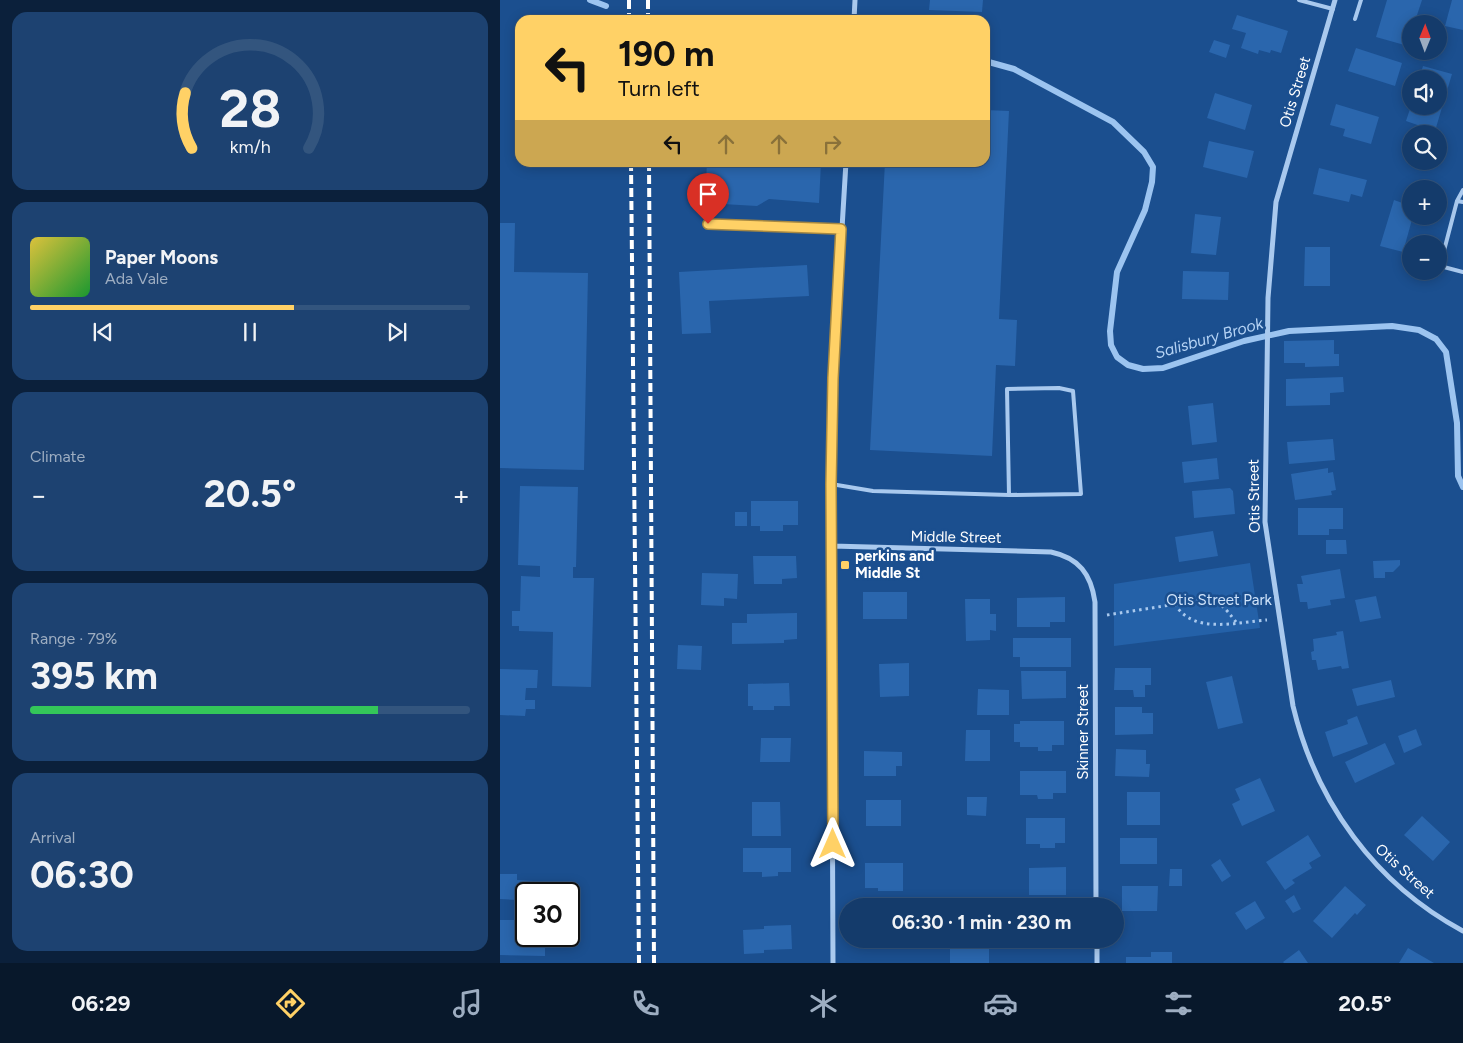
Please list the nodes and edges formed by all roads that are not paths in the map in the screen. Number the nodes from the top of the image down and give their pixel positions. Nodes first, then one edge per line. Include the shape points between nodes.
1 (855, 0) edge
2 (1299, 0) edge
3 (1335, 0) edge
4 (1361, 0) edge
5 (1333, 9) junction
6 (854, 15) edge
7 (1354, 19) dead end
8 (846, 167) edge
9 (1463, 190) edge
10 (1457, 201) junction
11 (1463, 202) edge
12 (708, 224) dead end
13 (841, 229) junction
14 (1463, 272) edge
15 (831, 484) junction
16 (1009, 495) junction
17 (832, 546) junction
18 (1077, 563) joint
19 (1096, 898) edge
20 (1463, 931) edge
21 (1097, 948) edge
22 (833, 963) edge
23 (1097, 963) edge

1 - 6 street
2 - 5 lane
3 - 5 street, Otis Street
4 - 7 lane
5 - 20 street, Otis Street via 1276,202 1268,316 1265,522 1300,733 1320,784 1364,851 1402,890
8 - 13 street
9 - 10 lane
10 - 11 lane
10 - 14 lane via 1440,266
12 - 13 lane
13 - 15 street
15 - 16 lane via 873,491
15 - 17 street
16 - 16 lane via 1007,389 1059,388 1073,391 1081,494
17 - 18 street, Middle Street via 1040,551 1061,554
17 - 22 street
18 - 19 street, Skinner Street via 1091,580 1095,602
21 - 23 street

